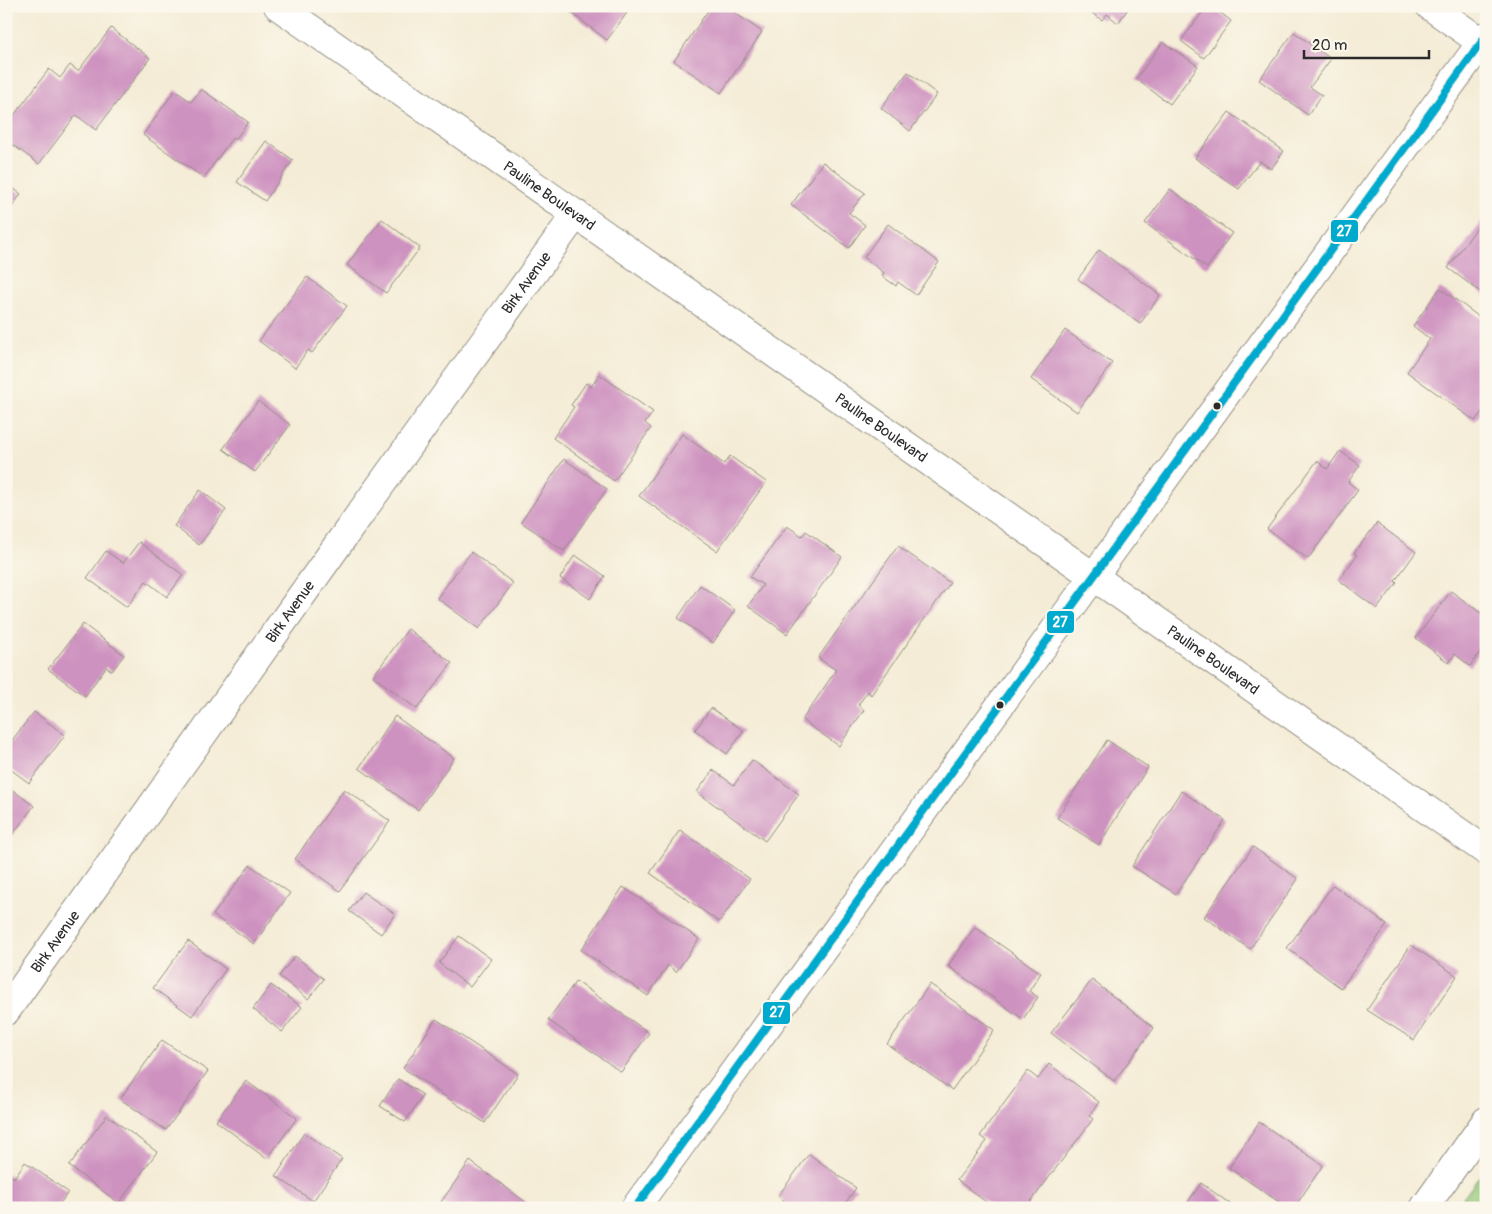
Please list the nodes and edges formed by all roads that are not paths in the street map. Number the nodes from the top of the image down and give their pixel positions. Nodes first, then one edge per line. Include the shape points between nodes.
1 (278, 6) edge
2 (1430, 6) edge
3 (1484, 39) edge
4 (576, 214) junction
5 (1094, 576) junction
6 (1486, 850) edge
7 (6, 1011) edge
8 (1486, 1121) edge
9 (635, 1208) edge
10 (1424, 1208) edge

1 - 4 street, Pauline Boulevard
2 - 3 street
3 - 5 street
4 - 5 street, Pauline Boulevard
4 - 7 street, Birk Avenue
5 - 6 street, Pauline Boulevard
5 - 9 street
8 - 10 street

